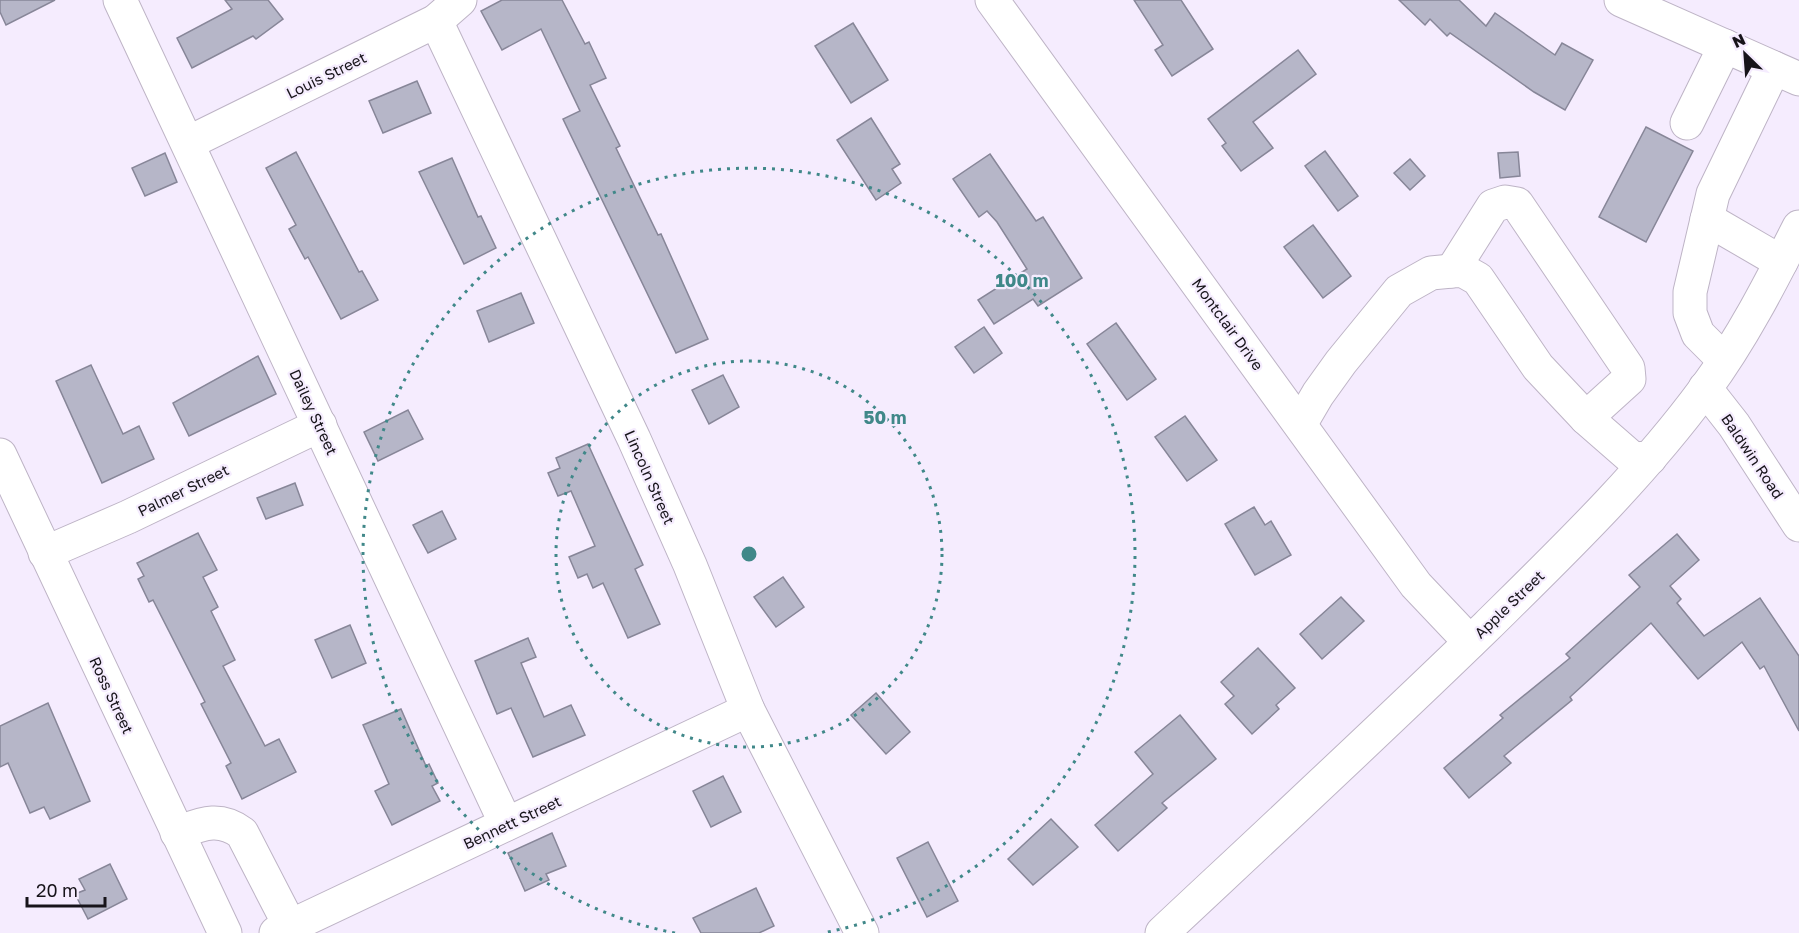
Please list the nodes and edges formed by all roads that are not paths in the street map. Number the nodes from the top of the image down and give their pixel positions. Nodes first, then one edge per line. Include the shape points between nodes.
1 (120, 0) edge
2 (460, 0) edge
3 (992, 0) edge
4 (1621, 0) edge
5 (436, 21) junction
6 (1725, 46) junction
7 (1786, 73) edge
8 (1687, 123) dead end
9 (188, 143) junction
10 (1707, 219) junction
11 (1799, 227) edge
12 (1781, 262) junction
13 (1452, 271) junction
14 (1724, 360) junction
15 (1705, 388) junction
16 (1586, 418) junction
17 (1301, 423) junction
18 (320, 425) junction
19 (0, 455) edge
20 (1650, 458) junction
21 (1799, 525) edge
22 (45, 553) junction
23 (1470, 642) junction
24 (748, 710) junction
25 (506, 825) junction
26 (177, 833) junction
27 (283, 930) edge
28 (225, 933) edge
29 (862, 933) edge
30 (1162, 933) edge

1 - 9 street, Dailey Street
2 - 5 street, Louis Street
3 - 17 street, Montclair Drive
4 - 6 street
5 - 9 street, Louis Street
5 - 24 street, Lincoln Street via 634,439
6 - 7 street
6 - 8 street
7 - 10 street via 1713,194
9 - 18 street, Dailey Street
10 - 12 street
10 - 14 street via 1690,292 1690,313 1698,334
11 - 12 street, Apple Street
12 - 14 street, Apple Street
13 - 16 street via 1462,270 1478,279 1538,367
13 - 16 street via 1493,206 1517,204 1628,368 1629,379
13 - 17 street via 1431,273 1399,291 1335,370
14 - 15 street, Apple Street
15 - 20 street, Apple Street
15 - 21 street, Baldwin Road
16 - 20 street via 1633,459
17 - 23 street, Montclair Drive via 1416,585
18 - 22 street, Palmer Street
18 - 25 street, Dailey Street
19 - 22 street, Ross Street
20 - 23 street, Apple Street via 1591,524
22 - 26 street, Ross Street
23 - 30 street, Apple Street
24 - 25 street, Bennett Street
24 - 29 street, Lincoln Street
25 - 27 street, Bennett Street
26 - 27 street via 217,821 242,833
26 - 28 street, Ross Street

